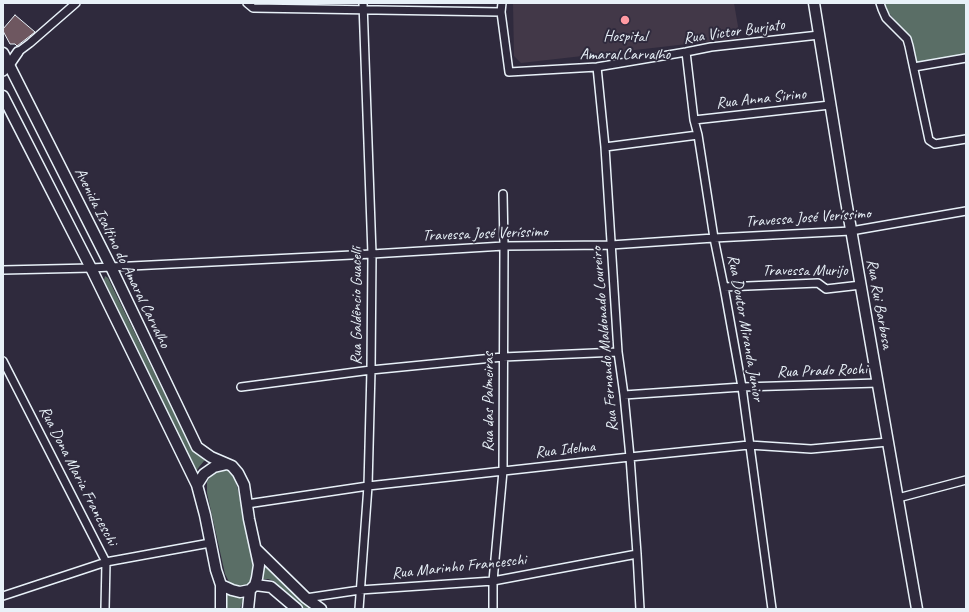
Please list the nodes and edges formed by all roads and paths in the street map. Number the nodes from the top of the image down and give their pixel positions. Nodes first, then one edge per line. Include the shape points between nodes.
1 (76, 3) edge
2 (247, 3) edge
3 (502, 3) edge
4 (814, 3) edge
5 (880, 3) edge
6 (363, 7) edge
7 (501, 12) junction
8 (819, 35) junction
9 (18, 52) junction
10 (686, 52) junction
11 (3, 54) edge
12 (966, 58) edge
13 (597, 67) junction
14 (914, 67) junction
15 (6, 68) edge
16 (3, 96) edge
17 (830, 105) junction
18 (694, 120) junction
19 (698, 135) junction
20 (966, 138) edge
21 (605, 147) junction
22 (503, 194) dead end
23 (966, 211) edge
24 (851, 231) junction
25 (714, 238) junction
26 (611, 245) junction
27 (504, 246) junction
28 (372, 254) junction
29 (111, 267) junction
30 (91, 268) junction
31 (3, 270) edge
32 (861, 285) junction
33 (724, 287) junction
34 (618, 352) junction
35 (504, 357) junction
36 (3, 361) edge
37 (371, 370) junction
38 (878, 383) junction
39 (241, 387) dead end
40 (742, 387) junction
41 (624, 395) junction
42 (888, 442) junction
43 (749, 445) junction
44 (630, 457) junction
45 (227, 464) junction
46 (503, 471) junction
47 (966, 480) edge
48 (197, 485) junction
49 (368, 486) junction
50 (898, 498) junction
51 (247, 504) junction
52 (210, 543) junction
53 (256, 549) junction
54 (637, 554) junction
55 (106, 562) junction
56 (493, 581) junction
57 (221, 585) junction
58 (252, 588) junction
59 (360, 590) junction
60 (3, 596) edge
61 (306, 598) junction
62 (105, 609) edge
63 (221, 609) edge
64 (248, 609) edge
65 (297, 609) edge
66 (321, 609) edge
67 (359, 609) edge
68 (493, 609) edge
69 (640, 609) edge
70 (772, 609) edge
71 (917, 609) edge

1 - 9 street
2 - 6 street via 253,8
3 - 7 street
4 - 8 main road, Rua Rui Barbosa
5 - 14 street via 886,18 907,39
6 - 7 street
6 - 28 street, Rua Galdêncio Guacelli
7 - 13 street, Rua Victor Burjato via 509,72
8 - 10 street, Rua Victor Burjato
8 - 17 main road, Rua Rui Barbosa
9 - 11 street
9 - 15 street
10 - 13 street, Rua Victor Burjato
10 - 18 street, Rua Doutor Miranda Junior
11 - 15 main road, Avenida Isaltino do Amaral Carvalho
12 - 14 street
13 - 21 street, Rua Fernando Maldonado Loureiro
14 - 20 street via 929,140 935,144
15 - 29 main road, Avenida Isaltino do Amaral Carvalho
16 - 30 main road, Avenida Isaltino do Amaral Carvalho
17 - 18 street, Rua Anna Sirino
17 - 24 main road, Rua Rui Barbosa
18 - 19 street, Rua Doutor Miranda Junior
19 - 21 street
19 - 25 street, Rua Doutor Miranda Junior
21 - 26 street, Rua Fernando Maldonado Loureiro
22 - 27 street, Rua das Palmeiras
23 - 24 street, Travessa José Veríssimo
24 - 25 street, Travessa José Veríssimo
24 - 32 main road, Rua Rui Barbosa
25 - 26 street, Travessa José Veríssimo
25 - 33 street, Rua Doutor Miranda Junior
26 - 27 street, Travessa José Veríssimo
26 - 34 street, Rua Fernando Maldonado Loureiro
27 - 28 street, Travessa José Veríssimo
27 - 35 street, Rua das Palmeiras
28 - 29 street, Travessa José Veríssimo
28 - 37 street, Rua Galdêncio Guacelli
29 - 30 street, Travessa José Veríssimo
29 - 45 main road, Avenida Isaltino do Amaral Carvalho via 197,447
30 - 31 street, Travessa José Veríssimo
30 - 48 main road, Avenida Isaltino do Amaral Carvalho
32 - 33 street, Travessa Murijo via 826,289 818,282
32 - 38 main road, Rua Rui Barbosa
33 - 40 street, Rua Doutor Miranda Junior
34 - 35 street
34 - 41 street, Rua Fernando Maldonado Loureiro
35 - 37 street
35 - 46 street, Rua das Palmeiras
36 - 55 street, Rua Dona Maria Franceschi
37 - 39 street
37 - 49 street, Rua Galdêncio Guacelli
38 - 40 street, Rua Prado Rochi
38 - 42 main road, Rua Rui Barbosa
40 - 41 street, Rua Prado Rochi
40 - 43 street, Rua Doutor Miranda Junior
41 - 44 street, Rua Fernando Maldonado Loureiro
42 - 43 street, Rua Idelma via 811,449
42 - 50 main road, Rua Rui Barbosa
43 - 44 street, Rua Idelma
43 - 70 street, Rua Doutor Miranda Junior
44 - 46 street, Rua Idelma
44 - 54 street, Rua Fernando Maldonado Loureiro
45 - 48 main road via 214,467 204,474
45 - 51 main road, Avenida Isaltino do Amaral Carvalho via 238,473 244,485
46 - 49 street, Rua Idelma
46 - 56 street, Rua das Palmeiras
47 - 50 street
48 - 52 main road, Avenida Isaltino do Amaral Carvalho
49 - 51 street, Rua Idelma
49 - 59 street, Rua Galdêncio Guacelli
50 - 71 main road, Rua Rui Barbosa
51 - 53 main road, Avenida Isaltino do Amaral Carvalho
52 - 55 street
52 - 57 main road, Avenida Isaltino do Amaral Carvalho
53 - 58 main road, Avenida Isaltino do Amaral Carvalho via 259,565
53 - 61 main road
54 - 56 street, Rua Marinho Franceschi
54 - 69 street, Rua Fernando Maldonado Loureiro
55 - 60 street
55 - 62 street, Rua Dona Maria Franceschi
56 - 59 street, Rua Marinho Franceschi
56 - 68 street, Rua das Palmeiras
57 - 58 main road via 240,592
57 - 63 main road, Avenida Isaltino do Amaral Carvalho
58 - 64 main road, Avenida Isaltino do Amaral Carvalho
58 - 65 main road via 271,587
59 - 61 street, Rua Marinho Franceschi
59 - 67 street, Rua Galdêncio Guacelli
61 - 66 main road

